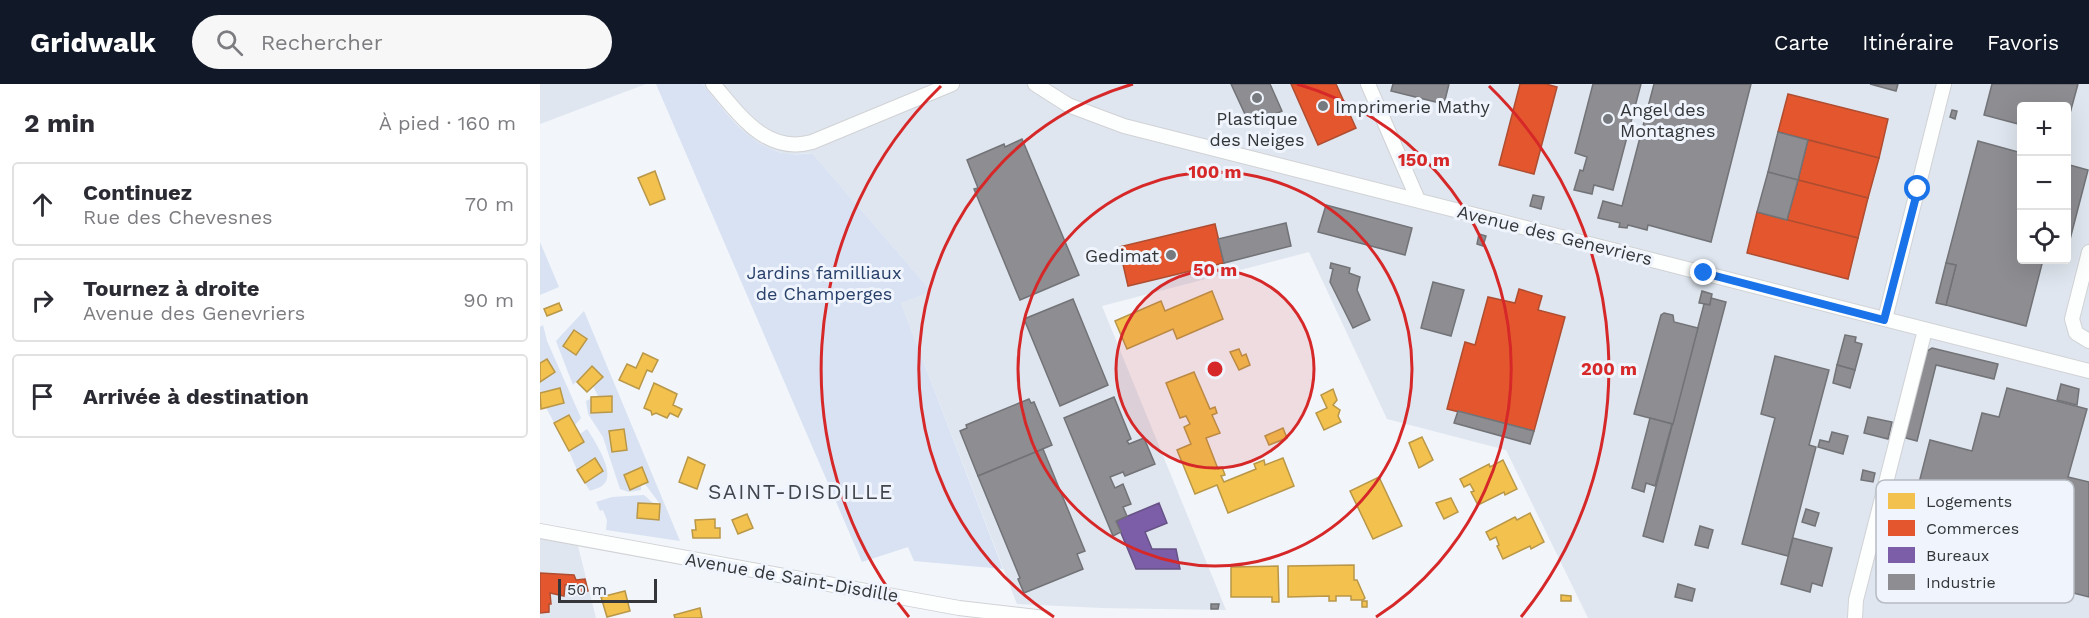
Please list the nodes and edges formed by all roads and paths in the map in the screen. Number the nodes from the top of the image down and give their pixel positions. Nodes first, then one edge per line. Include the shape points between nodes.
1 (714, 84) edge
2 (952, 84) edge
3 (1035, 84) edge
4 (1368, 84) edge
5 (1944, 84) edge
6 (1418, 200) junction
7 (2089, 252) edge
8 (1884, 320) junction
9 (1924, 330) junction
10 (2089, 341) edge
11 (2087, 369) edge
12 (1886, 480) edge
13 (1876, 521) edge
14 (540, 531) edge
15 (1045, 618) edge
16 (1855, 618) edge

1 - 2 street via 758,132 790,145 812,142
3 - 6 street, Avenue des Genevriers via 1064,103 1110,122
4 - 6 street
5 - 8 street
6 - 8 street, Avenue des Genevriers
7 - 10 street via 2072,319 2076,333
8 - 9 street, Avenue des Genevriers
9 - 11 street, Avenue des Genevriers
9 - 12 street
13 - 16 street
14 - 15 street, Avenue de Saint-Disdille via 959,608

